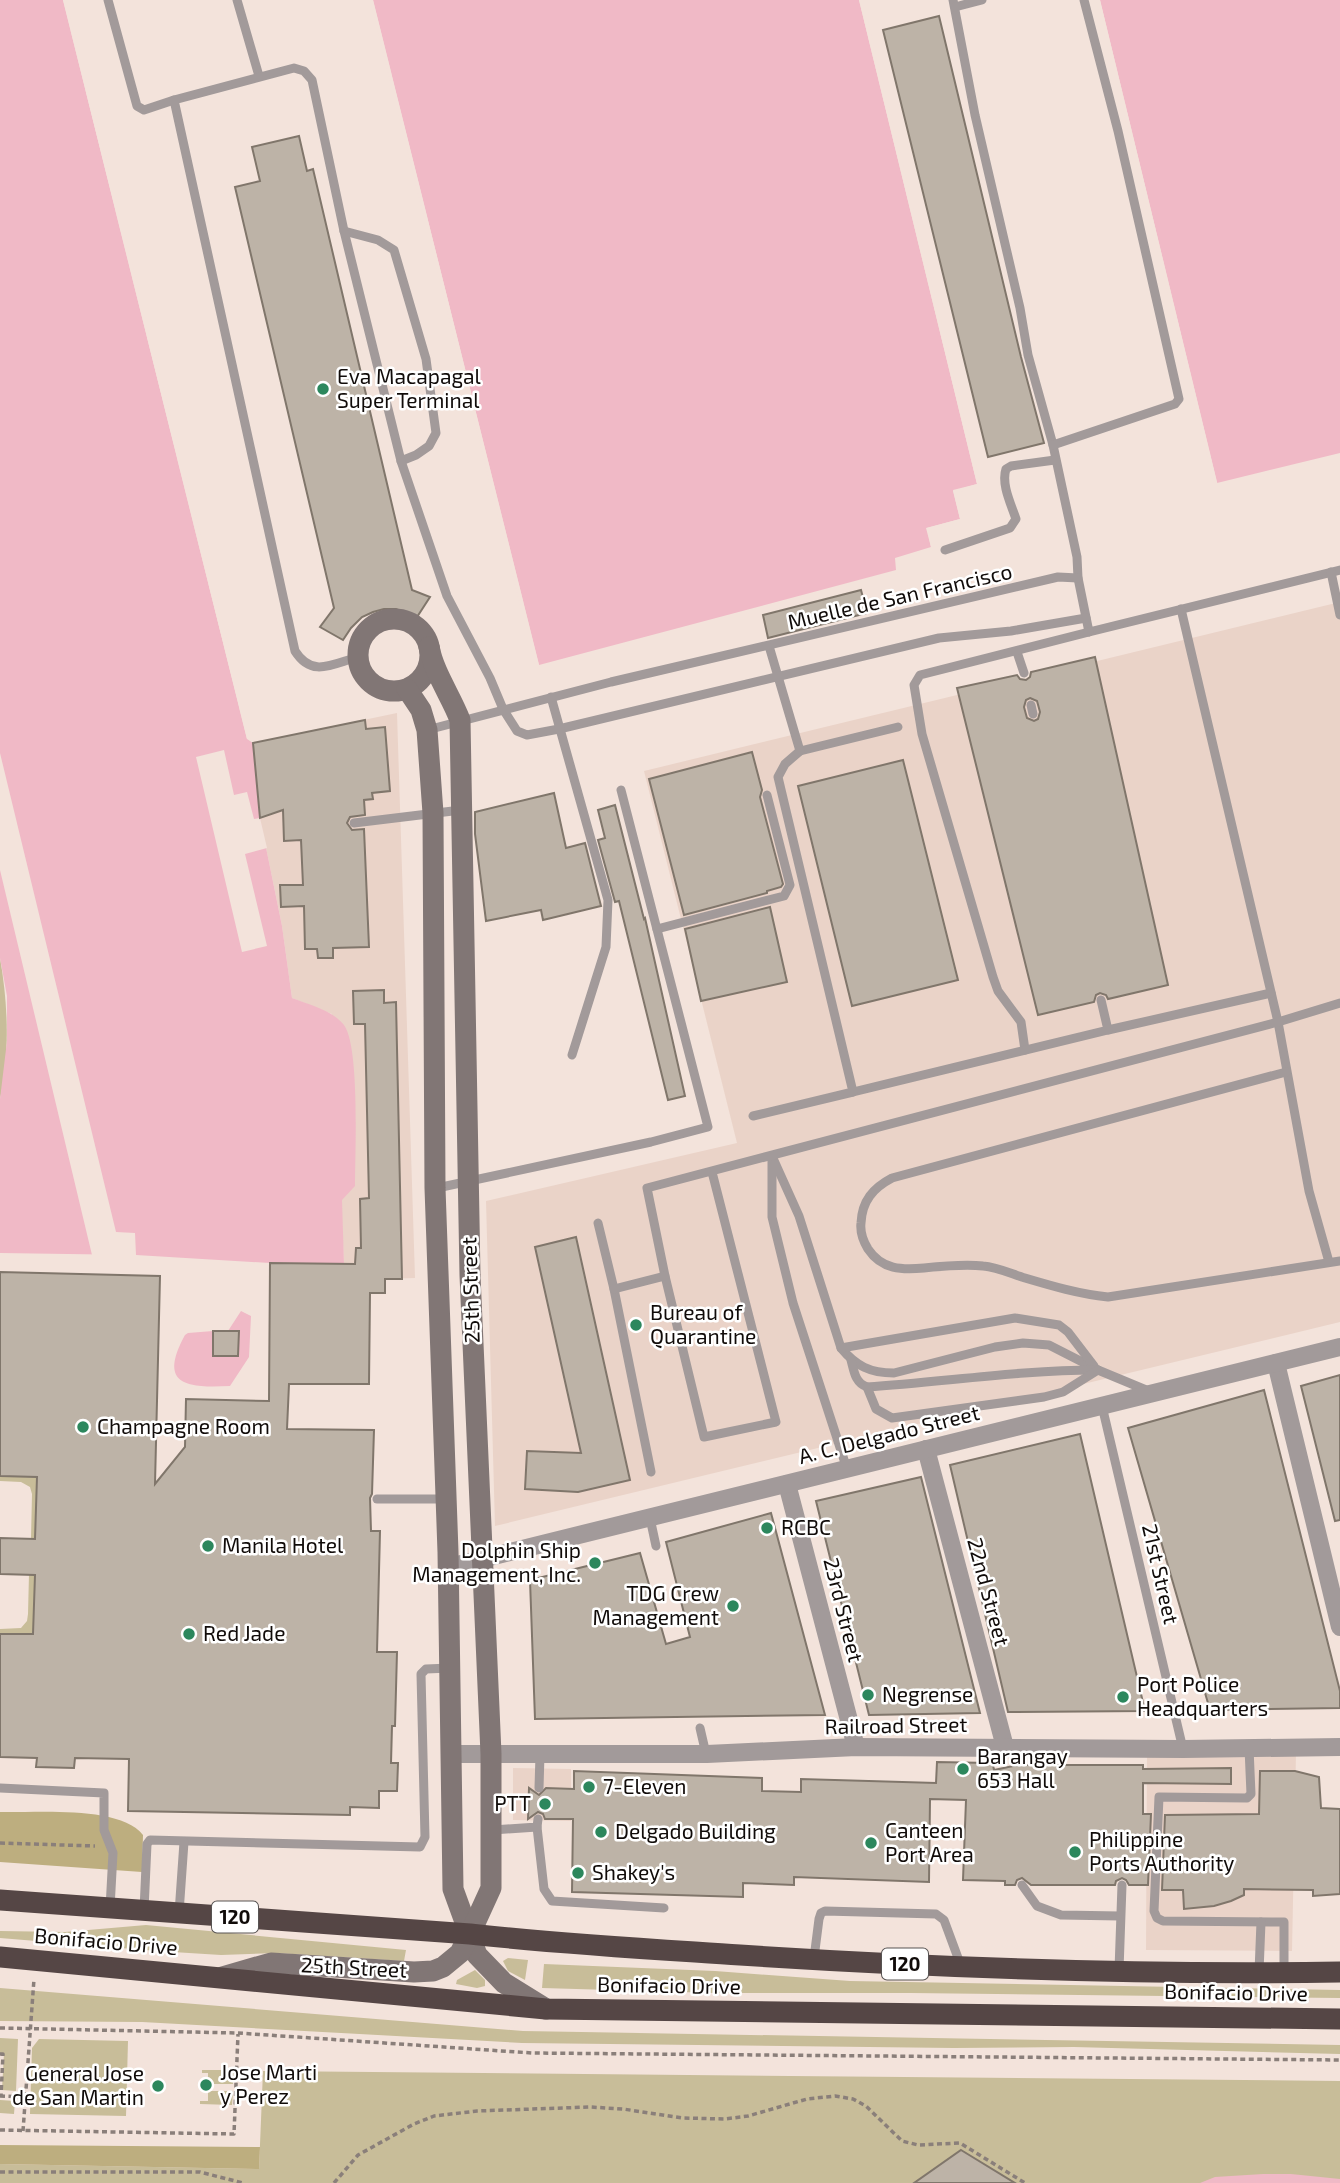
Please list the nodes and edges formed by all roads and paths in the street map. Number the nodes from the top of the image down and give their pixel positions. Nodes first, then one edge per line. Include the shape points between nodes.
1 (108, 0) edge
2 (237, 0) edge
3 (982, 0) edge
4 (1084, 0) edge
5 (954, 3) edge
6 (259, 76) junction
7 (174, 100) junction
8 (344, 230) junction
9 (1053, 445) junction
10 (1055, 460) junction
11 (401, 461) junction
12 (944, 550) dead end
13 (1336, 571) edge
14 (1078, 578) junction
15 (1181, 609) junction
16 (1340, 615) edge
17 (1086, 618) junction
18 (1089, 632) junction
19 (769, 646) junction
20 (429, 647) junction
21 (1017, 652) junction
22 (358, 657) junction
23 (1024, 673) dead end
24 (778, 677) junction
25 (407, 689) junction
26 (551, 696) junction
27 (503, 709) junction
28 (460, 720) junction
29 (898, 727) dead end
30 (559, 729) junction
31 (427, 730) junction
32 (800, 751) junction
33 (621, 790) dead end
34 (767, 795) dead end
35 (461, 810) junction
36 (433, 813) junction
37 (354, 823) dead end
38 (657, 929) junction
39 (1271, 993) junction
40 (1101, 1000) dead end
41 (1340, 1003) edge
42 (1278, 1023) junction
43 (1108, 1030) junction
44 (1025, 1050) junction
45 (572, 1055) dead end
46 (1286, 1072) junction
47 (853, 1092) junction
48 (753, 1116) dead end
49 (772, 1156) junction
50 (712, 1172) junction
51 (468, 1183) junction
52 (435, 1188) junction
53 (598, 1223) dead end
54 (1340, 1261) edge
55 (1329, 1262) junction
56 (665, 1276) junction
57 (614, 1289) junction
58 (472, 1310) junction
59 (439, 1312) junction
60 (1340, 1347) edge
61 (841, 1348) junction
62 (851, 1360) junction
63 (1276, 1363) junction
64 (1098, 1370) junction
65 (867, 1387) junction
66 (1154, 1393) junction
67 (1102, 1406) junction
68 (926, 1449) junction
69 (847, 1469) junction
70 (651, 1472) dead end
71 (787, 1483) junction
72 (377, 1499) dead end
73 (446, 1499) junction
74 (650, 1518) junction
75 (656, 1546) dead end
76 (484, 1559) junction
77 (449, 1567) junction
78 (1340, 1627) edge
79 (451, 1668) junction
80 (700, 1728) dead end
81 (856, 1747) junction
82 (1340, 1747) edge
83 (1249, 1748) junction
84 (1183, 1749) junction
85 (1009, 1750) junction
86 (453, 1754) junction
87 (491, 1754) junction
88 (706, 1754) junction
89 (540, 1755) junction
90 (0, 1788) edge
91 (539, 1788) dead end
92 (493, 1830) junction
93 (184, 1842) junction
94 (0, 1843) edge
95 (111, 1847) junction
96 (1022, 1885) dead end
97 (1122, 1885) dead end
98 (0, 1900) edge
99 (110, 1908) junction
100 (664, 1908) dead end
101 (144, 1910) junction
102 (179, 1913) junction
103 (1120, 1916) junction
104 (1261, 1922) junction
105 (470, 1934) junction
106 (0, 1957) edge
107 (37, 1959) junction
108 (814, 1960) junction
109 (961, 1967) junction
110 (1119, 1970) junction
111 (1259, 1972) junction
112 (1340, 1972) edge
113 (1283, 1973) junction
114 (222, 1977) junction
115 (546, 2009) junction
116 (1340, 2019) edge
117 (0, 2028) edge
118 (29, 2028) junction
119 (238, 2033) junction
120 (0, 2054) edge
121 (1340, 2060) edge
122 (1, 2096) edge
123 (26, 2097) junction
124 (0, 2130) edge
125 (23, 2131) junction
126 (0, 2172) edge
127 (243, 2183) edge
128 (334, 2183) edge
129 (1025, 2183) edge

1 - 7 lane via 137,107 144,110
2 - 6 lane
3 - 5 lane
4 - 9 lane via 1180,399
5 - 9 lane via 1028,355
6 - 7 lane
6 - 8 lane via 294,68 312,80
7 - 22 lane via 295,651 303,663 316,668
8 - 11 lane
8 - 11 lane via 394,250 426,359 436,433 429,446
9 - 10 lane
10 - 12 lane via 1006,469 1005,483 1016,519 1010,528
10 - 14 lane
11 - 27 lane via 447,596
13 - 15 lane
13 - 16 lane
14 - 17 lane
14 - 19 lane, Muelle de San Francisco via 1058,577
15 - 18 lane
15 - 39 lane
17 - 18 lane
17 - 24 lane via 939,638
18 - 21 lane
19 - 24 lane
19 - 26 lane, Muelle de San Francisco
20 - 22 street, 25th Street via 422,631 389,619 368,630
20 - 25 street via 423,677
20 - 28 street, 25th Street
21 - 23 lane
21 - 44 lane via 920,675 914,685 922,734 993,978 1021,1022
22 - 25 street via 363,673 374,685 390,691
24 - 30 lane
24 - 32 lane
25 - 31 street, 25th Street
26 - 27 lane, Muelle de San Francisco
26 - 30 lane
27 - 28 lane, Muelle de San Francisco
27 - 30 lane via 522,734
28 - 31 lane, Muelle de San Francisco
28 - 35 street, 25th Street
29 - 32 lane
30 - 45 lane via 608,900 606,947
31 - 36 street, 25th Street
32 - 47 lane via 778,777
33 - 38 lane
34 - 38 lane via 790,885 784,896
35 - 36 lane
35 - 51 street, 25th Street
36 - 37 lane
36 - 52 street, 25th Street
38 - 51 lane via 708,1127
39 - 42 lane
39 - 43 lane
40 - 43 lane
41 - 42 lane
42 - 46 lane
42 - 49 lane
43 - 44 lane
44 - 47 lane
46 - 55 lane via 1308,1191
46 - 55 lane via 892,1178 867,1198 860,1230 872,1255 896,1269 985,1266 1108,1297
47 - 48 lane
49 - 50 lane
49 - 61 lane via 799,1216
49 - 69 lane via 772,1217 793,1303
50 - 56 lane via 647,1188
50 - 56 lane via 776,1422 704,1437
51 - 52 lane
51 - 58 street, 25th Street
52 - 59 street, 25th Street
53 - 57 lane
54 - 55 lane
56 - 57 lane
57 - 70 lane
58 - 59 street
58 - 76 street, 25th Street
59 - 73 street, 25th Street
60 - 63 street, A. C. Delgado Street
61 - 62 lane
61 - 64 lane via 1015,1318 1059,1325
62 - 64 lane via 879,1373 894,1373 1023,1343 1049,1345
62 - 65 lane via 857,1381
63 - 66 street, A. C. Delgado Street
63 - 78 street
64 - 65 lane via 1045,1370
64 - 65 lane via 1063,1392 1044,1397 892,1418 876,1409
64 - 66 lane
66 - 67 street, A. C. Delgado Street
67 - 68 street, A. C. Delgado Street
67 - 84 lane, 21st Street
68 - 69 street, A. C. Delgado Street
68 - 85 street, 22nd Street
69 - 71 street, A. C. Delgado Street
71 - 74 street, A. C. Delgado Street
71 - 81 street, 23rd Street
72 - 73 lane
73 - 77 street, 25th Street
74 - 75 lane
74 - 76 street, A. C. Delgado Street
76 - 77 street, A. C. Delgado Street
76 - 87 street, 25th Street
77 - 79 street, 25th Street
79 - 86 street, 25th Street
79 - 93 lane via 426,1669 421,1674 425,1837 420,1847
80 - 88 lane
81 - 85 street, Railroad Street
81 - 88 street, Railroad Street
82 - 83 street, Railroad Street
83 - 84 street, Railroad Street
83 - 104 lane via 1251,1794 1247,1798 1159,1797 1154,1911 1163,1921
84 - 85 street, Railroad Street
86 - 87 street, Railroad Street
86 - 105 street, 25th Street via 453,1889
87 - 89 street, Railroad Street
87 - 92 street, 25th Street
88 - 89 street, Railroad Street
89 - 91 lane
90 - 95 lane via 104,1793 104,1830
92 - 100 lane via 538,1823 544,1889 552,1901
92 - 105 street, 25th Street via 491,1888
93 - 101 lane via 147,1841
93 - 102 lane
94 - 95 path
95 - 99 lane
96 - 103 lane via 1037,1906 1061,1915
97 - 103 lane
98 - 99 highway, Bonifacio Drive / 120
99 - 101 highway, Bonifacio Drive / 120
101 - 102 highway, Bonifacio Drive / 120
102 - 105 highway, Bonifacio Drive / 120
103 - 110 lane
104 - 111 lane
104 - 113 lane via 1284,1922
105 - 108 highway, Bonifacio Drive / 120
105 - 114 street, 25th Street via 460,1953 433,1971 271,1963
105 - 115 street, 25th Street via 477,1955 488,1968
106 - 107 highway, Bonifacio Drive
107 - 114 highway, Bonifacio Drive
107 - 118 path
108 - 109 highway, Bonifacio Drive / 120
108 - 109 lane via 819,1919 825,1911 936,1914 944,1920
109 - 110 highway, Bonifacio Drive / 120
110 - 111 highway, Bonifacio Drive / 120
111 - 113 highway, Bonifacio Drive / 120
112 - 113 highway, Bonifacio Drive / 120
114 - 115 highway, Bonifacio Drive
115 - 116 highway, Bonifacio Drive
117 - 118 path
118 - 119 path
118 - 123 path
119 - 121 path via 532,2053
119 - 125 path via 234,2134
120 - 122 path
122 - 123 path
123 - 125 path
124 - 125 path
126 - 127 path via 200,2172
128 - 129 path via 358,2155 434,2116 590,2107 725,2119 835,2096 859,2101 907,2143 960,2143

